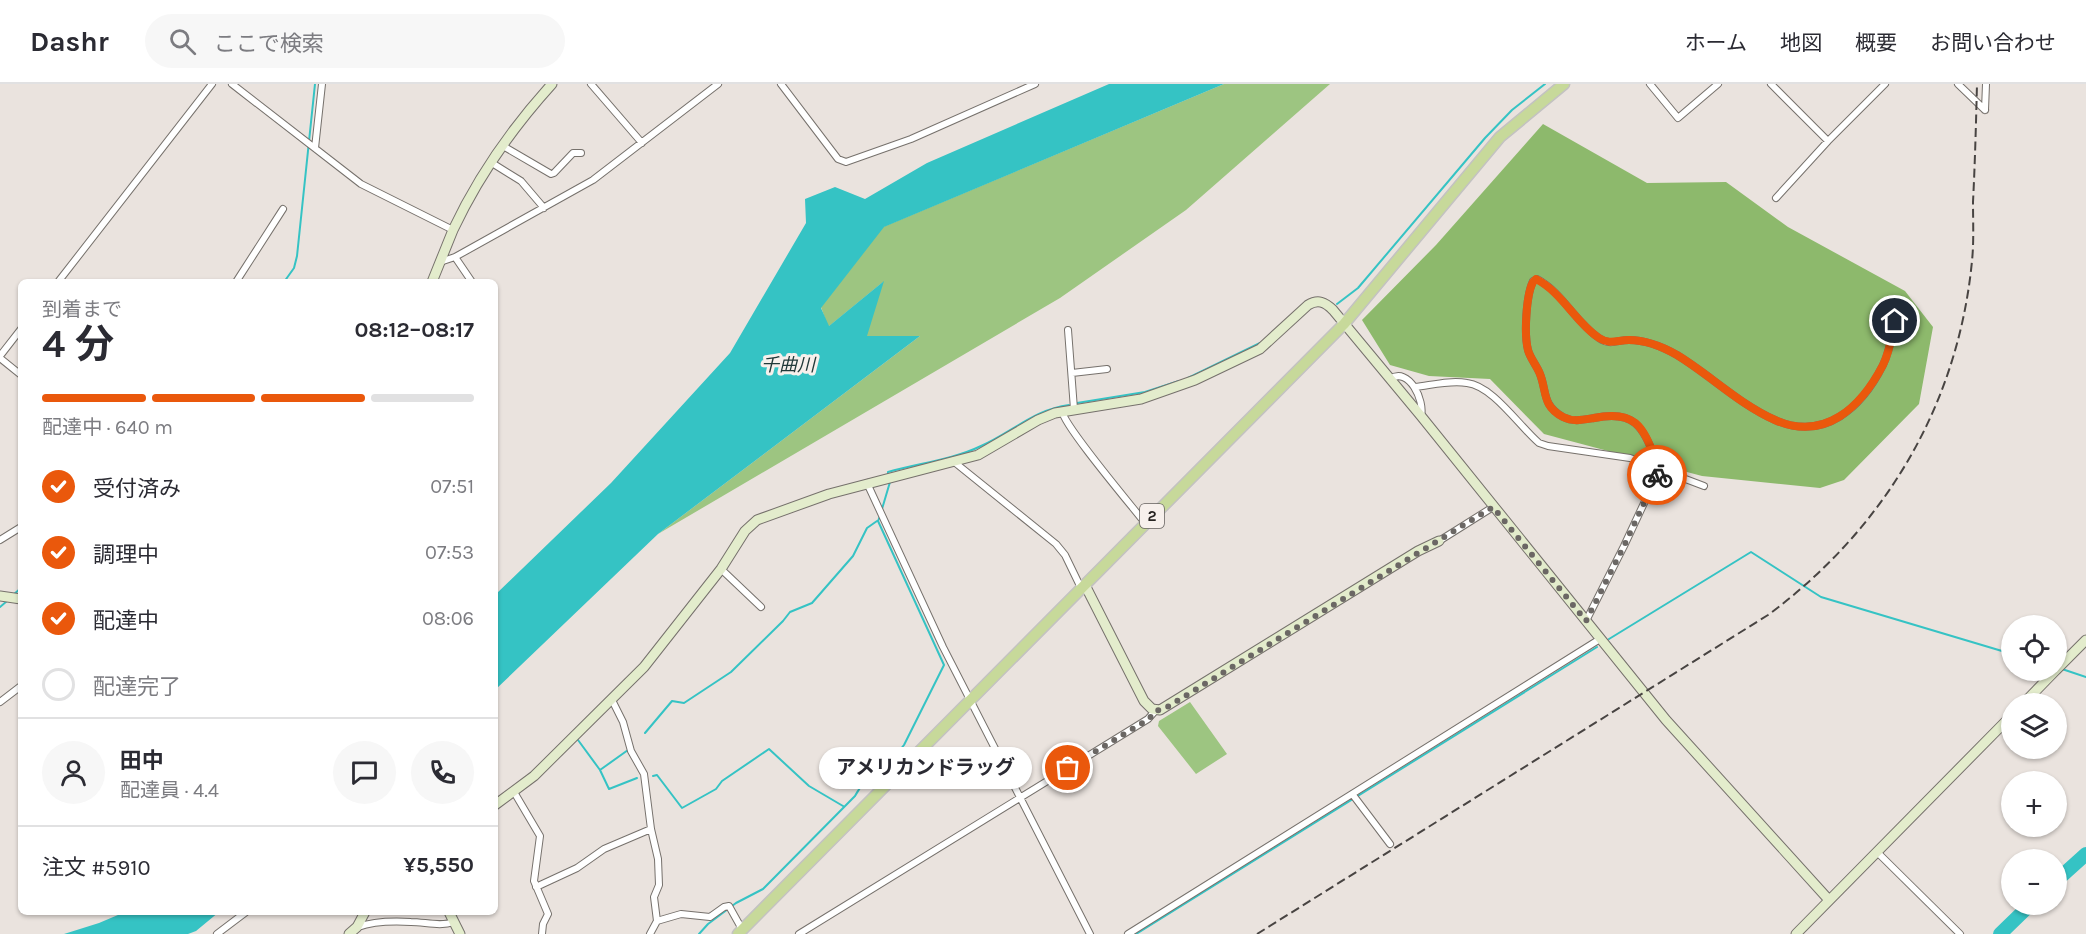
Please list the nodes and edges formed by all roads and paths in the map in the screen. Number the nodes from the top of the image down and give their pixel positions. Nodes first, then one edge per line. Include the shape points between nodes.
1 (212, 84) edge
2 (232, 84) edge
3 (322, 84) edge
4 (552, 84) edge
5 (591, 84) edge
6 (718, 84) edge
7 (781, 84) edge
8 (1035, 84) edge
9 (1650, 84) edge
10 (1718, 84) edge
11 (1772, 84) edge
12 (1885, 84) edge
13 (1958, 84) edge
14 (1986, 84) edge
15 (1560, 87) edge
16 (1828, 141) junction
17 (642, 143) junction
18 (502, 146) junction
19 (314, 147) junction
20 (580, 153) dead end
21 (492, 163) junction
22 (1776, 198) dead end
23 (544, 208) junction
24 (283, 209) dead end
25 (453, 230) junction
26 (455, 257) junction
27 (440, 262) junction
28 (60, 279) edge
29 (238, 279) edge
30 (433, 279) edge
31 (470, 279) edge
32 (1895, 321) dead end
33 (1344, 324) junction
34 (1068, 330) dead end
35 (18, 333) edge
36 (0, 357) edge
37 (1107, 369) dead end
38 (18, 372) edge
39 (1072, 373) junction
40 (1390, 379) junction
41 (1415, 387) junction
42 (1074, 410) junction
43 (1062, 411) junction
44 (1421, 416) junction
45 (953, 461) junction
46 (1660, 469) junction
47 (867, 483) junction
48 (1704, 486) dead end
49 (1493, 507) junction
50 (1145, 523) junction
51 (18, 529) edge
52 (0, 540) edge
53 (1439, 541) joint
54 (722, 570) junction
55 (1083, 586) junction
56 (0, 596) edge
57 (18, 599) edge
58 (761, 607) dead end
59 (1586, 621) junction
60 (1600, 639) junction
61 (2086, 640) edge
62 (2067, 659) edge
63 (2045, 681) edge
64 (18, 688) edge
65 (2034, 693) edge
66 (612, 700) junction
67 (970, 700) junction
68 (0, 702) edge
69 (1155, 711) junction
70 (2001, 726) edge
71 (514, 792) junction
72 (1354, 796) junction
73 (1020, 798) junction
74 (498, 803) edge
75 (651, 830) junction
76 (1390, 843) dead end
77 (1877, 852) junction
78 (536, 887) junction
79 (1829, 900) junction
80 (242, 915) edge
81 (363, 915) edge
82 (450, 915) edge
83 (657, 921) junction
84 (454, 922) junction
85 (357, 927) junction
86 (741, 933) edge
87 (217, 934) edge
88 (350, 934) edge
89 (460, 934) edge
90 (542, 934) edge
91 (650, 934) edge
92 (799, 934) edge
93 (1089, 934) edge
94 (1128, 934) edge
95 (1796, 934) edge
96 (1959, 934) edge

1 - 28 street
2 - 19 street
3 - 19 street
4 - 18 street
5 - 17 street
6 - 17 street
7 - 8 street via 838,159 846,162 911,139
9 - 10 street via 1678,118
11 - 16 street
12 - 16 street
13 - 14 street via 1985,110
15 - 33 main road, 2 via 1500,137
16 - 22 street
17 - 23 street via 593,180
18 - 20 street via 551,174 573,153
18 - 21 street
19 - 25 street via 361,184
21 - 23 street via 521,181
21 - 25 street
23 - 26 street
24 - 29 street
25 - 27 street
26 - 27 street
26 - 31 street
27 - 30 street
32 - 46 street via 1884,363 1854,405 1841,417 1821,426 1798,427 1757,409 1675,354 1646,342 1603,341 1560,296 1536,279 1525,326 1528,352 1541,375 1546,400 1569,420 1615,414 1637,424
33 - 40 street
33 - 42 street via 1329,306 1314,302 1260,349 1205,375 1141,399
33 - 50 main road, 2
34 - 39 street
35 - 36 street
36 - 38 street
37 - 39 street
39 - 42 street
40 - 41 street via 1400,376
40 - 44 street
41 - 44 street via 1422,404
41 - 46 street via 1456,382 1478,386 1539,443 1630,458
42 - 43 street
43 - 45 street via 1038,420 978,455
43 - 50 street
44 - 49 street
45 - 47 street
45 - 55 street via 1056,544
46 - 48 street
46 - 59 street
47 - 54 street via 757,520 745,531
47 - 67 street
49 - 53 street
49 - 59 street
50 - 55 main road, 2
51 - 52 street
53 - 69 street
54 - 58 street
54 - 66 street via 644,667
55 - 67 main road, 2
55 - 69 street via 1144,701
56 - 57 street
59 - 60 street
60 - 72 street
60 - 79 street via 1689,746
61 - 62 street
63 - 65 street
64 - 68 street
66 - 71 street
66 - 75 street via 644,774
67 - 73 street
67 - 86 main road, 2
69 - 73 street via 1149,719
70 - 77 street
71 - 74 street
71 - 78 street via 540,836
72 - 76 street
72 - 94 street
73 - 92 street
73 - 93 street
75 - 78 street via 604,849
75 - 83 street via 658,859 659,885 654,897
77 - 79 street
77 - 96 street
78 - 90 street via 548,914
79 - 95 street
80 - 87 street
81 - 85 street
82 - 84 street
83 - 86 street via 681,914 710,917 730,907
83 - 91 street
84 - 85 street via 371,922
84 - 89 street
85 - 88 street

